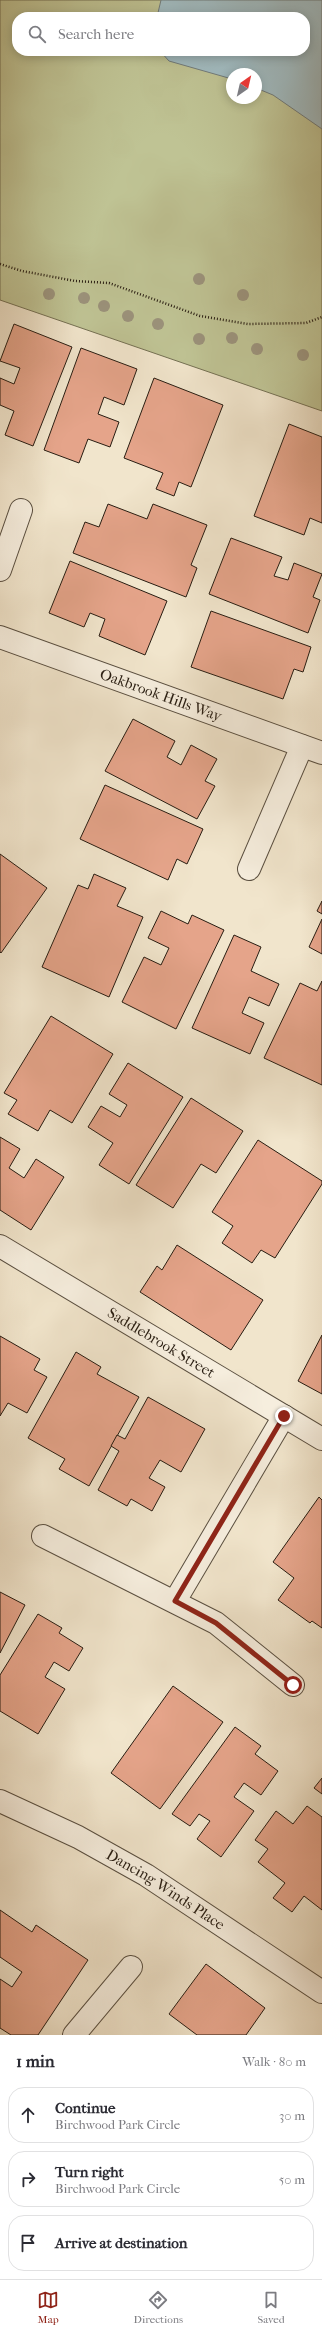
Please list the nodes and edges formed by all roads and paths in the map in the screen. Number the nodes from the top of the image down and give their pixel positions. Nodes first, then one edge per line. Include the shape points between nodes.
1 (0, 264) edge
2 (322, 317) edge
3 (21, 510) dead end
4 (0, 570) edge
5 (0, 637) edge
6 (302, 746) junction
7 (322, 753) edge
8 (249, 869) dead end
9 (0, 1246) edge
10 (284, 1416) junction
11 (322, 1439) edge
12 (43, 1536) dead end
13 (175, 1601) junction
14 (293, 1685) dead end
15 (0, 1801) edge
16 (131, 1967) dead end
17 (322, 1992) edge
18 (74, 2035) edge

1 - 2 path via 75,281 109,284 200,316 248,324 306,323
3 - 4 street
5 - 6 street, Oakbrook Hills Way
6 - 7 street, Oakbrook Hills Way
6 - 8 street
9 - 10 street, Saddlebrook Street
10 - 11 street, Saddlebrook Street
10 - 13 street
12 - 13 street
13 - 14 street via 216,1623
15 - 17 street, Dancing Winds Place via 78,1837 146,1875
16 - 18 street

